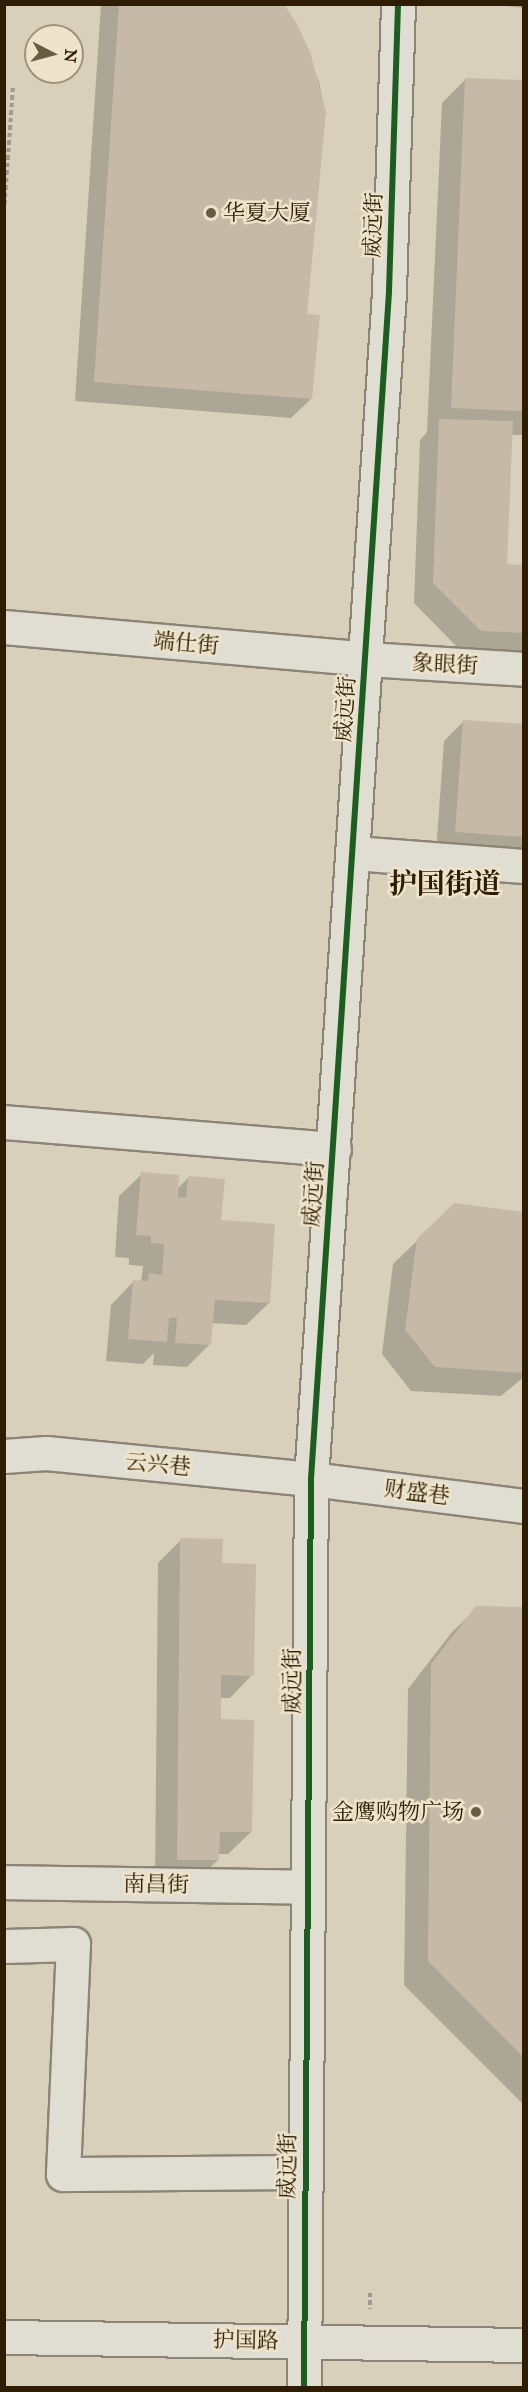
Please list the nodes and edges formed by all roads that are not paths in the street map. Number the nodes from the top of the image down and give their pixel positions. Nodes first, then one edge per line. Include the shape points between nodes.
1 (398, 4) edge
2 (4, 627) edge
3 (367, 659) junction
4 (524, 669) edge
5 (354, 853) junction
6 (524, 866) edge
7 (4, 1122) edge
8 (334, 1149) junction
9 (4, 1456) edge
10 (311, 1479) junction
11 (524, 1506) edge
12 (4, 1882) edge
13 (308, 1887) junction
14 (4, 1946) edge
15 (305, 2172) junction
16 (4, 2337) edge
17 (304, 2341) junction
18 (524, 2345) edge
19 (304, 2388) edge

1 - 3 street, 威远街 via 389,291
2 - 3 street, 端仕街
3 - 4 street, 象眼街
3 - 5 street, 威远街
5 - 6 street
5 - 8 street, 威远街
7 - 8 street
8 - 10 street, 威远街
9 - 10 street, 云兴巷 via 46,1453
10 - 11 street, 财盛巷
10 - 13 street, 威远街
12 - 13 street, 南昌街
13 - 15 street, 威远街
14 - 15 street via 73,1944 63,2174
15 - 17 street, 威远街
16 - 17 street, 护国路
17 - 18 street, 护国路
17 - 19 street, 威远街

